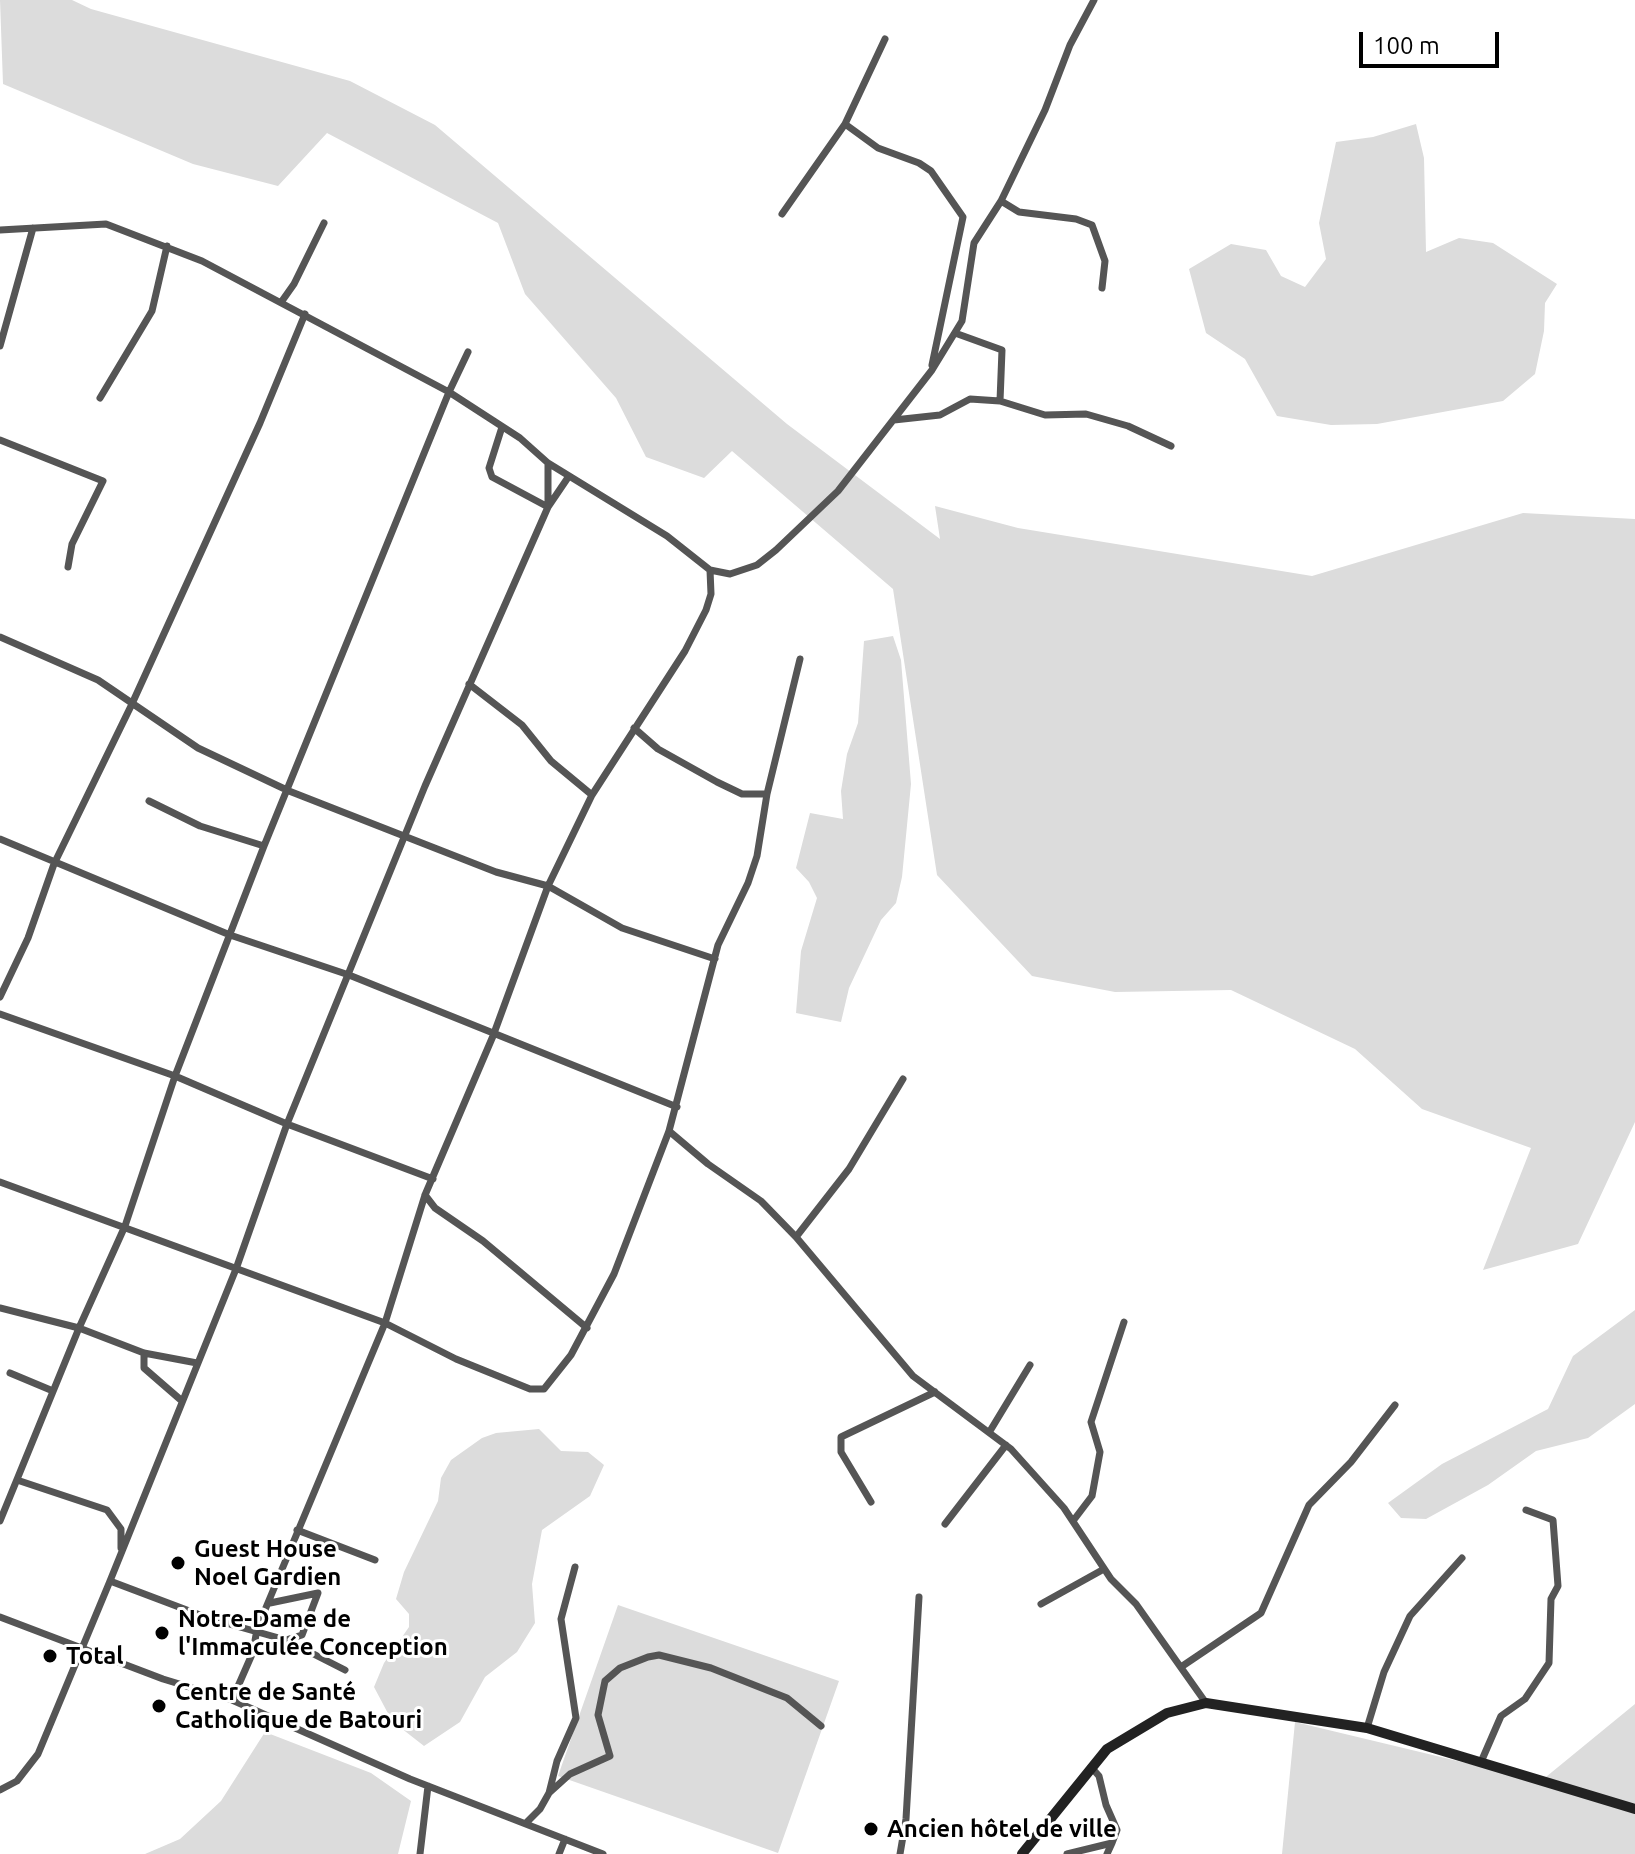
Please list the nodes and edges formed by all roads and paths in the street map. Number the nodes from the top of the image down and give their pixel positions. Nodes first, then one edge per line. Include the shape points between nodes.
1 (1094, 0) edge
2 (885, 39) dead end
3 (845, 124) junction
4 (1001, 201) junction
5 (782, 214) dead end
6 (324, 223) dead end
7 (33, 228) junction
8 (0, 230) edge
9 (167, 246) junction
10 (1102, 288) dead end
11 (282, 301) junction
12 (305, 314) junction
13 (955, 333) junction
14 (0, 346) edge
15 (468, 352) dead end
16 (932, 370) junction
17 (449, 392) junction
18 (100, 398) dead end
19 (1000, 401) junction
20 (894, 420) junction
21 (502, 427) junction
22 (0, 440) edge
23 (1171, 446) dead end
24 (548, 463) junction
25 (569, 476) junction
26 (548, 507) junction
27 (68, 567) dead end
28 (710, 570) junction
29 (0, 637) edge
30 (800, 659) dead end
31 (469, 684) junction
32 (131, 706) junction
33 (634, 728) junction
34 (289, 791) junction
35 (767, 794) junction
36 (592, 795) junction
37 (149, 801) dead end
38 (404, 837) junction
39 (0, 839) edge
40 (264, 846) junction
41 (54, 864) junction
42 (548, 886) junction
43 (230, 935) junction
44 (715, 959) junction
45 (349, 975) junction
46 (0, 997) edge
47 (0, 1014) edge
48 (493, 1036) junction
49 (175, 1076) junction
50 (903, 1079) dead end
51 (677, 1107) junction
52 (287, 1124) junction
53 (669, 1131) junction
54 (433, 1179) junction
55 (0, 1182) edge
56 (425, 1195) junction
57 (125, 1226) junction
58 (796, 1237) junction
59 (236, 1269) junction
60 (0, 1308) edge
61 (1124, 1322) dead end
62 (385, 1323) junction
63 (79, 1328) junction
64 (587, 1328) junction
65 (144, 1353) junction
66 (197, 1363) junction
67 (1030, 1365) dead end
68 (10, 1373) dead end
69 (53, 1391) junction
70 (935, 1392) junction
71 (182, 1401) junction
72 (1395, 1405) dead end
73 (990, 1431) junction
74 (1006, 1445) junction
75 (17, 1480) junction
76 (871, 1502) dead end
77 (1526, 1510) dead end
78 (0, 1521) edge
79 (1073, 1521) junction
80 (945, 1524) dead end
81 (297, 1530) junction
82 (121, 1555) junction
83 (1462, 1558) dead end
84 (375, 1560) dead end
85 (575, 1567) dead end
86 (1104, 1569) junction
87 (110, 1581) junction
88 (919, 1597) dead end
89 (270, 1603) junction
90 (1041, 1604) dead end
91 (0, 1617) edge
92 (257, 1629) junction
93 (286, 1640) junction
94 (79, 1647) junction
95 (1181, 1667) junction
96 (345, 1670) dead end
97 (232, 1700) junction
98 (1206, 1703) junction
99 (821, 1726) dead end
100 (1367, 1728) junction
101 (1481, 1762) junction
102 (1091, 1767) junction
103 (428, 1786) junction
104 (0, 1790) edge
105 (549, 1793) junction
106 (1635, 1809) edge
107 (526, 1823) junction
108 (565, 1839) junction
109 (1112, 1843) junction
110 (420, 1854) edge
111 (559, 1854) edge
112 (603, 1854) edge
113 (900, 1854) edge
114 (1022, 1854) edge
115 (1067, 1854) edge
116 (1107, 1854) edge

1 - 4 street
2 - 3 street
3 - 5 street
3 - 16 street via 878,148 931,171 963,217
4 - 10 street via 1019,212 1092,225 1105,261
4 - 13 street via 974,243 962,321
6 - 11 street
7 - 8 street
7 - 9 street via 106,224
7 - 14 street
9 - 11 street
9 - 18 street via 152,311
11 - 12 street
12 - 17 street
12 - 32 street
13 - 16 street
13 - 19 street via 1002,350
15 - 17 street
16 - 20 street
17 - 21 street
17 - 34 street
19 - 20 street via 970,399 940,415
19 - 23 street via 1045,415 1086,414
20 - 28 street via 838,491 776,550 757,565 730,574
21 - 24 street
21 - 26 street via 489,468 492,477
22 - 27 street via 103,481 72,544
24 - 25 street
24 - 26 street
25 - 26 street
25 - 28 street via 667,536
26 - 31 street
28 - 33 street via 706,610
29 - 32 street via 98,680
30 - 35 street
31 - 36 street via 522,725 551,761
31 - 38 street
32 - 34 street via 198,748
32 - 41 street
33 - 35 street via 658,749 717,782 742,794
33 - 36 street
34 - 38 street
34 - 40 street
35 - 44 street via 748,883
36 - 42 street
37 - 40 street via 200,826
38 - 42 street
38 - 45 street
39 - 41 street
40 - 43 street
41 - 43 street
41 - 46 street
42 - 44 street via 622,928
42 - 48 street
43 - 45 street
43 - 49 street
44 - 51 street
45 - 48 street
45 - 52 street
47 - 49 street
48 - 51 street
48 - 54 street
49 - 52 street
49 - 57 street
50 - 58 street via 849,1169
51 - 53 street
52 - 54 street
52 - 59 street
53 - 58 street via 750,1192
53 - 64 street via 614,1274
54 - 56 street
55 - 57 street
56 - 62 street
56 - 64 street
57 - 59 street
57 - 63 street
58 - 70 street via 887,1349
59 - 62 street
59 - 66 street
60 - 63 street
61 - 79 street via 1091,1422 1100,1452 1092,1496
62 - 64 street via 456,1359 539,1391 551,1382
62 - 81 street
63 - 65 street
63 - 69 street
65 - 66 street
65 - 71 street via 144,1368
66 - 71 street
67 - 73 street
68 - 69 street
69 - 75 street
70 - 73 street
70 - 76 street via 841,1437 841,1452
71 - 82 street
72 - 95 street via 1309,1505 1261,1613
73 - 74 street
74 - 79 street
74 - 80 street
75 - 78 street
75 - 82 street via 107,1510 121,1529
77 - 101 street via 1553,1520 1558,1586 1551,1599 1549,1663 1525,1699 1501,1716
79 - 86 street
81 - 84 street
81 - 89 street
82 - 87 street
83 - 100 street via 1410,1616 1384,1672
85 - 105 street via 561,1619 577,1714
86 - 90 street
86 - 95 street
87 - 92 street via 208,1618
87 - 94 street
88 - 113 street
89 - 92 street
89 - 93 street via 318,1593 302,1635
91 - 94 street
92 - 93 street
92 - 97 street
93 - 96 street
94 - 97 street
94 - 104 street via 29,1770
95 - 98 street
97 - 103 street
98 - 100 main road
98 - 102 main road via 1146,1723 1107,1749
99 - 105 street via 787,1698 723,1673 659,1655 648,1657 620,1668 605,1681 598,1715 610,1756 570,1774
100 - 101 main road
101 - 106 main road
102 - 109 street via 1117,1830
102 - 114 main road
103 - 107 street
103 - 110 street
105 - 107 street
107 - 108 street
108 - 111 street
108 - 112 street
109 - 115 street
109 - 116 street

